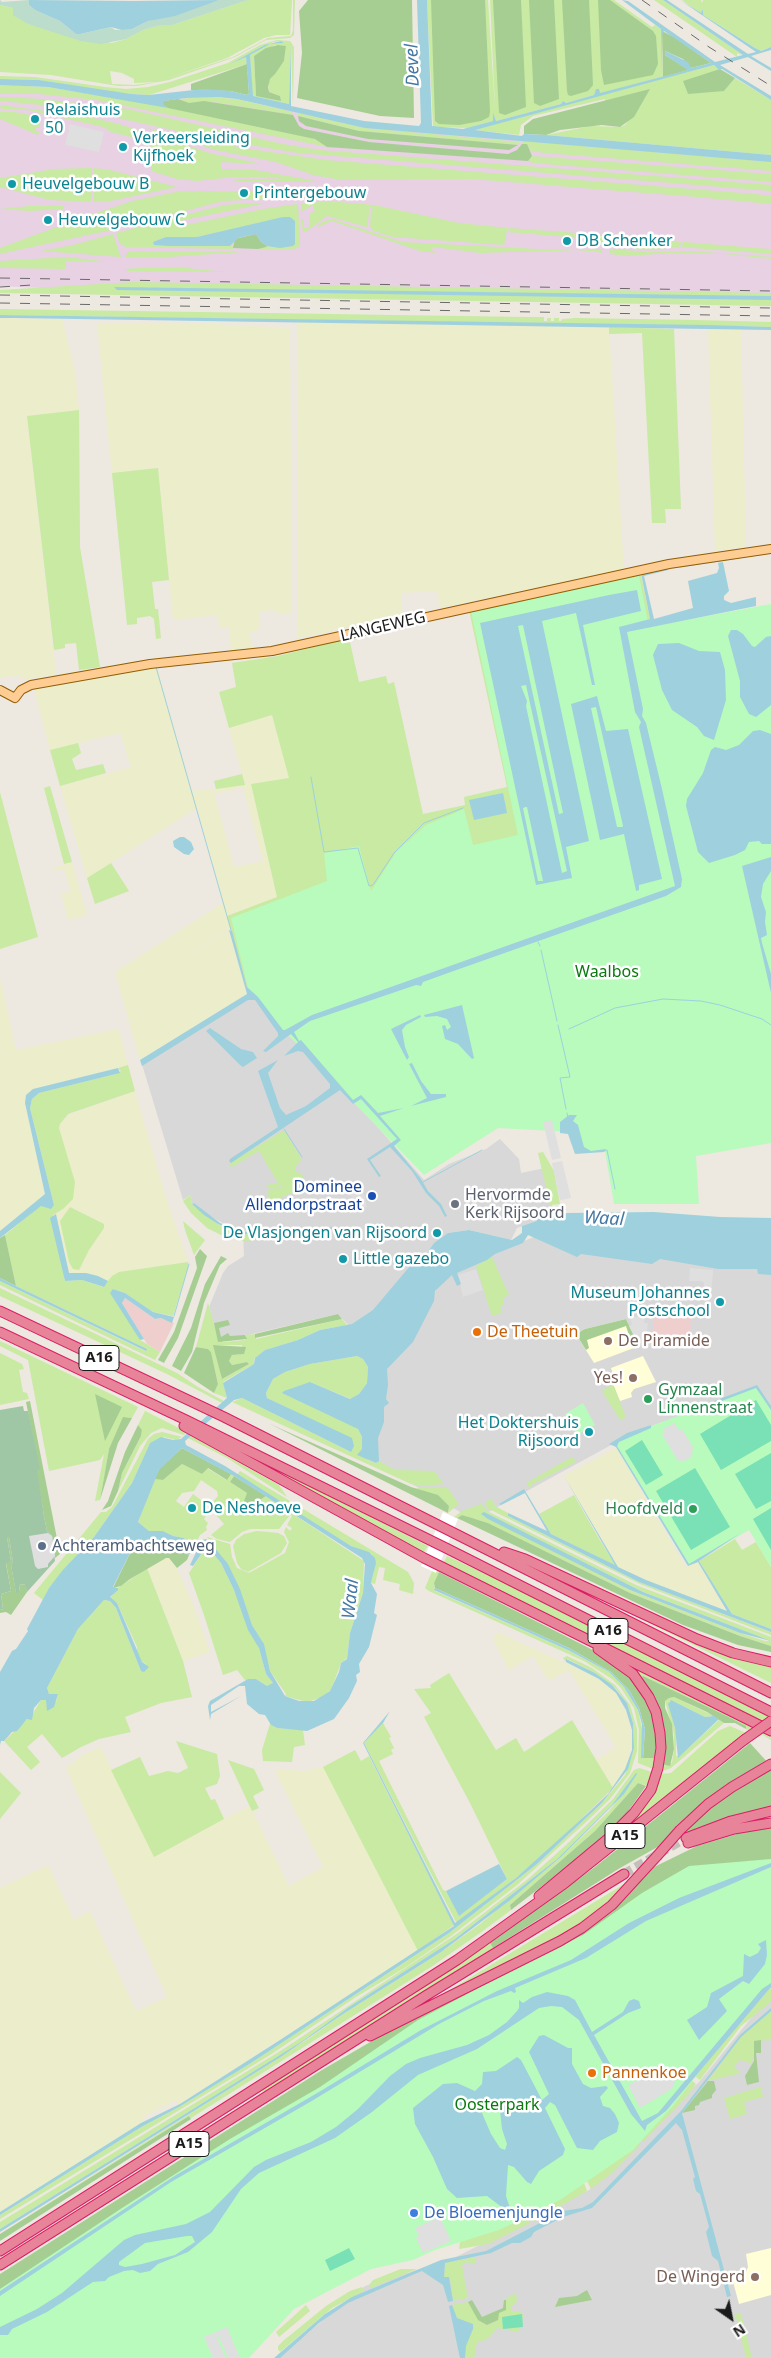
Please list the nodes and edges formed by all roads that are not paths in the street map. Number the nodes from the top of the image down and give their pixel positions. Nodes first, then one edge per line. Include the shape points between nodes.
1 (771, 549) edge
2 (0, 690) edge
3 (0, 1310) edge
4 (0, 1332) edge
5 (209, 1435) junction
6 (471, 1540) junction
7 (564, 1627) junction
8 (771, 1662) edge
9 (771, 1693) edge
10 (771, 1712) edge
11 (771, 1721) edge
12 (771, 1731) edge
13 (771, 1764) edge
14 (771, 1811) edge
15 (771, 1823) edge
16 (685, 1837) junction
17 (624, 1874) tunnel mouth
18 (503, 1928) junction
19 (344, 2047) junction
20 (0, 2251) edge
21 (0, 2265) edge

1 - 2 main road, LANGEWEG via 669,564 272,651 150,664 30,685 15,698
3 - 6 highway, A16
4 - 5 highway, A16
5 - 7 highway, A16 via 424,1558
5 - 10 highway, A16 via 446,1548
6 - 8 highway, A16 via 525,1559 697,1639 733,1653
6 - 9 highway, A16
7 - 12 highway, A16
7 - 18 highway, A16 via 622,1665 642,1686 659,1723 661,1748 657,1772 644,1801 623,1825
11 - 18 highway, A15, bridge via 581,1871
13 - 16 highway, A15 via 708,1804
14 - 16 highway, A15
15 - 16 highway
16 - 19 highway, A15, bridge via 598,1917 560,1941
17 - 19 highway, A15
18 - 20 highway, A15 via 411,1991
19 - 21 highway, A15

